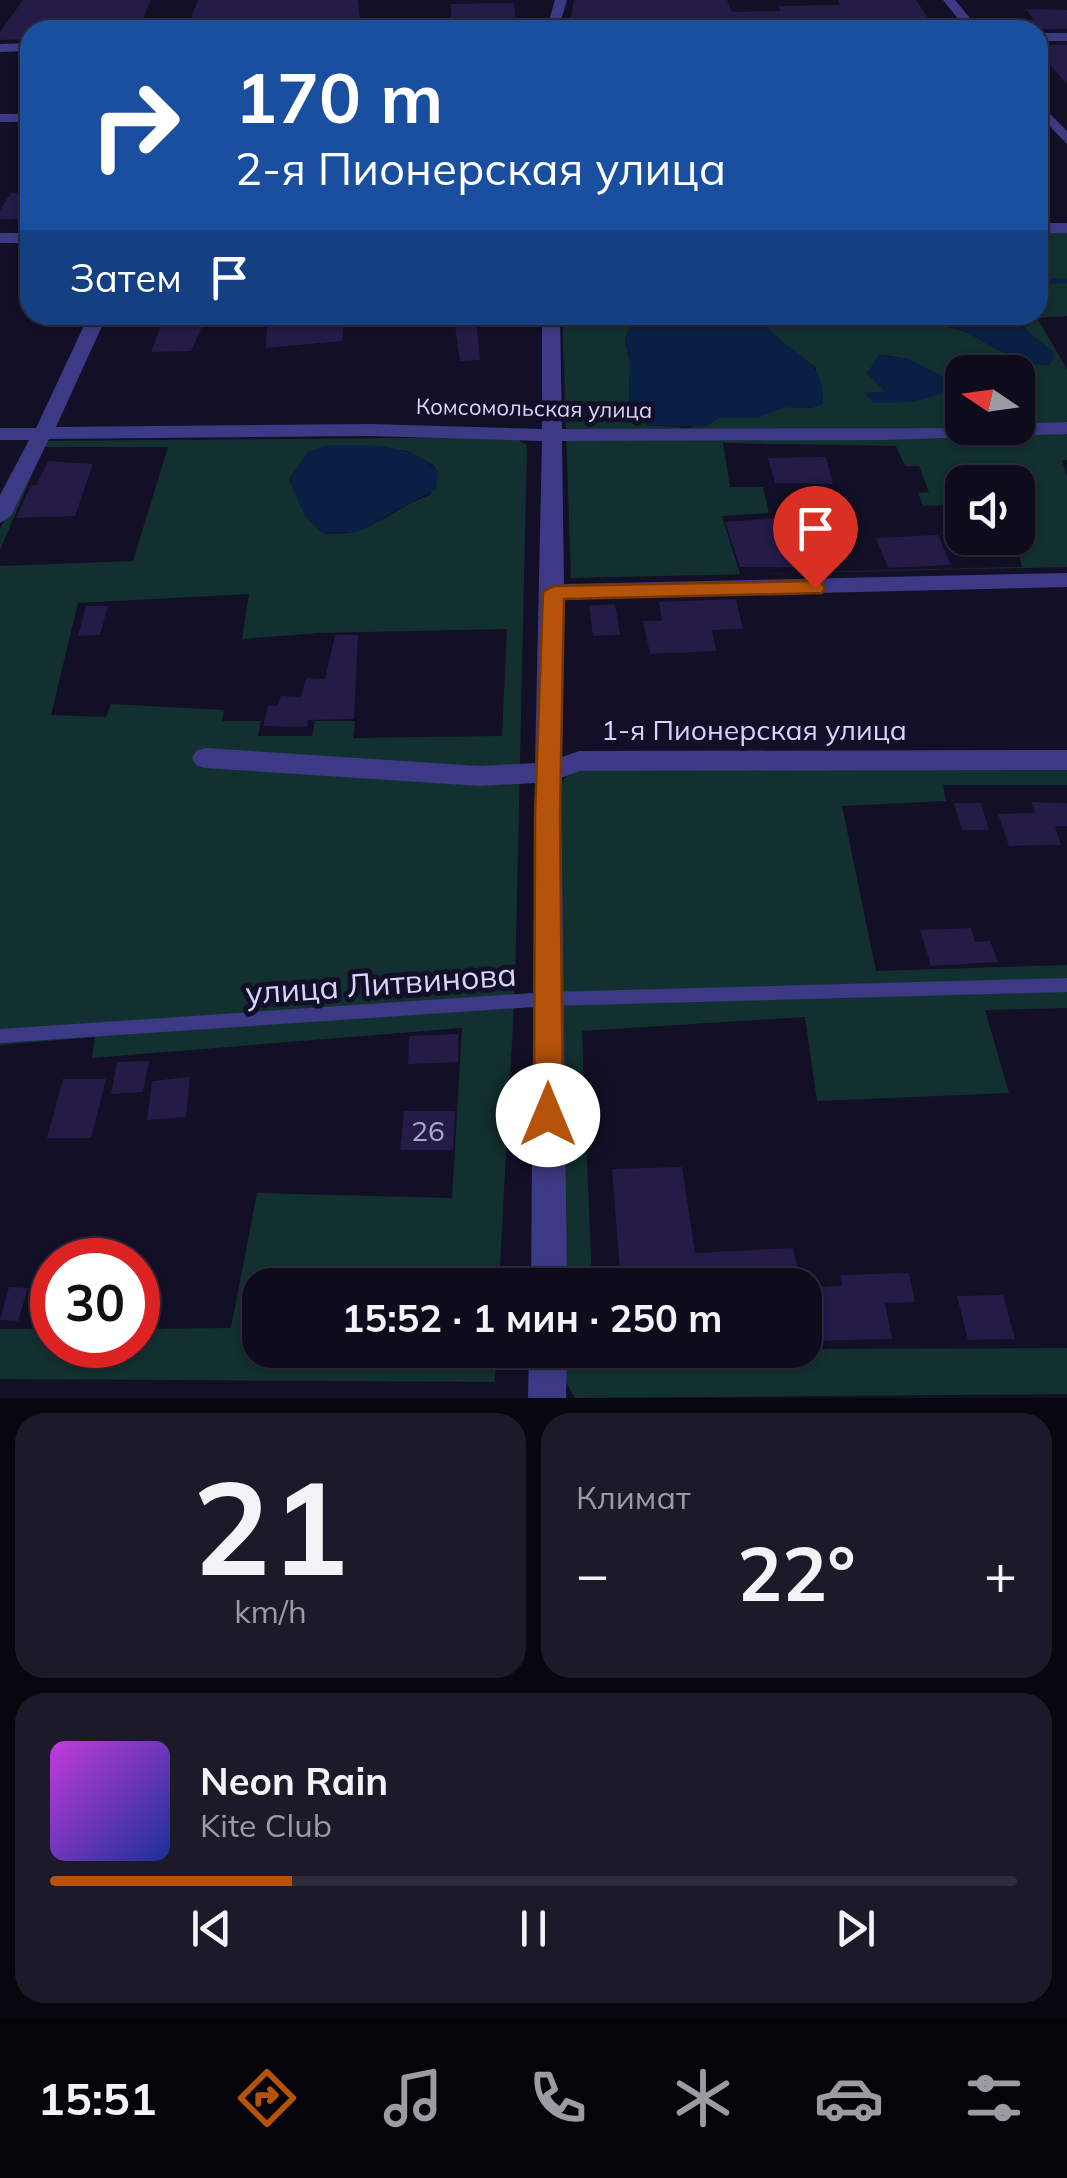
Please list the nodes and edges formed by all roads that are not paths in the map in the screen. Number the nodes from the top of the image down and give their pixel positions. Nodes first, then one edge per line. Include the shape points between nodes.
1 (949, 0) edge
2 (966, 20) edge
3 (1048, 119) edge
4 (1067, 140) edge
5 (94, 325) edge
6 (551, 325) edge
7 (1067, 428) edge
8 (0, 434) edge
9 (39, 434) junction
10 (552, 435) junction
11 (0, 516) edge
12 (1067, 580) edge
13 (554, 592) junction
14 (204, 758) dead end
15 (1067, 760) edge
16 (548, 772) junction
17 (1067, 986) edge
18 (548, 999) junction
19 (0, 1036) edge
20 (549, 1268) edge
21 (548, 1368) edge
22 (547, 1398) edge

1 - 2 street
3 - 4 street
5 - 9 street
6 - 10 street
7 - 10 street, Комсомольская улица
8 - 9 street, Комсомольская улица
9 - 10 street, Комсомольская улица
9 - 11 street
10 - 13 street
12 - 13 street
13 - 16 street
14 - 16 street, 1-я Пионерская улица via 480,776
15 - 16 street, 1-я Пионерская улица via 579,762
16 - 18 street
17 - 18 lane, улица Литвинова
18 - 19 lane, улица Литвинова
18 - 20 street
21 - 22 street

